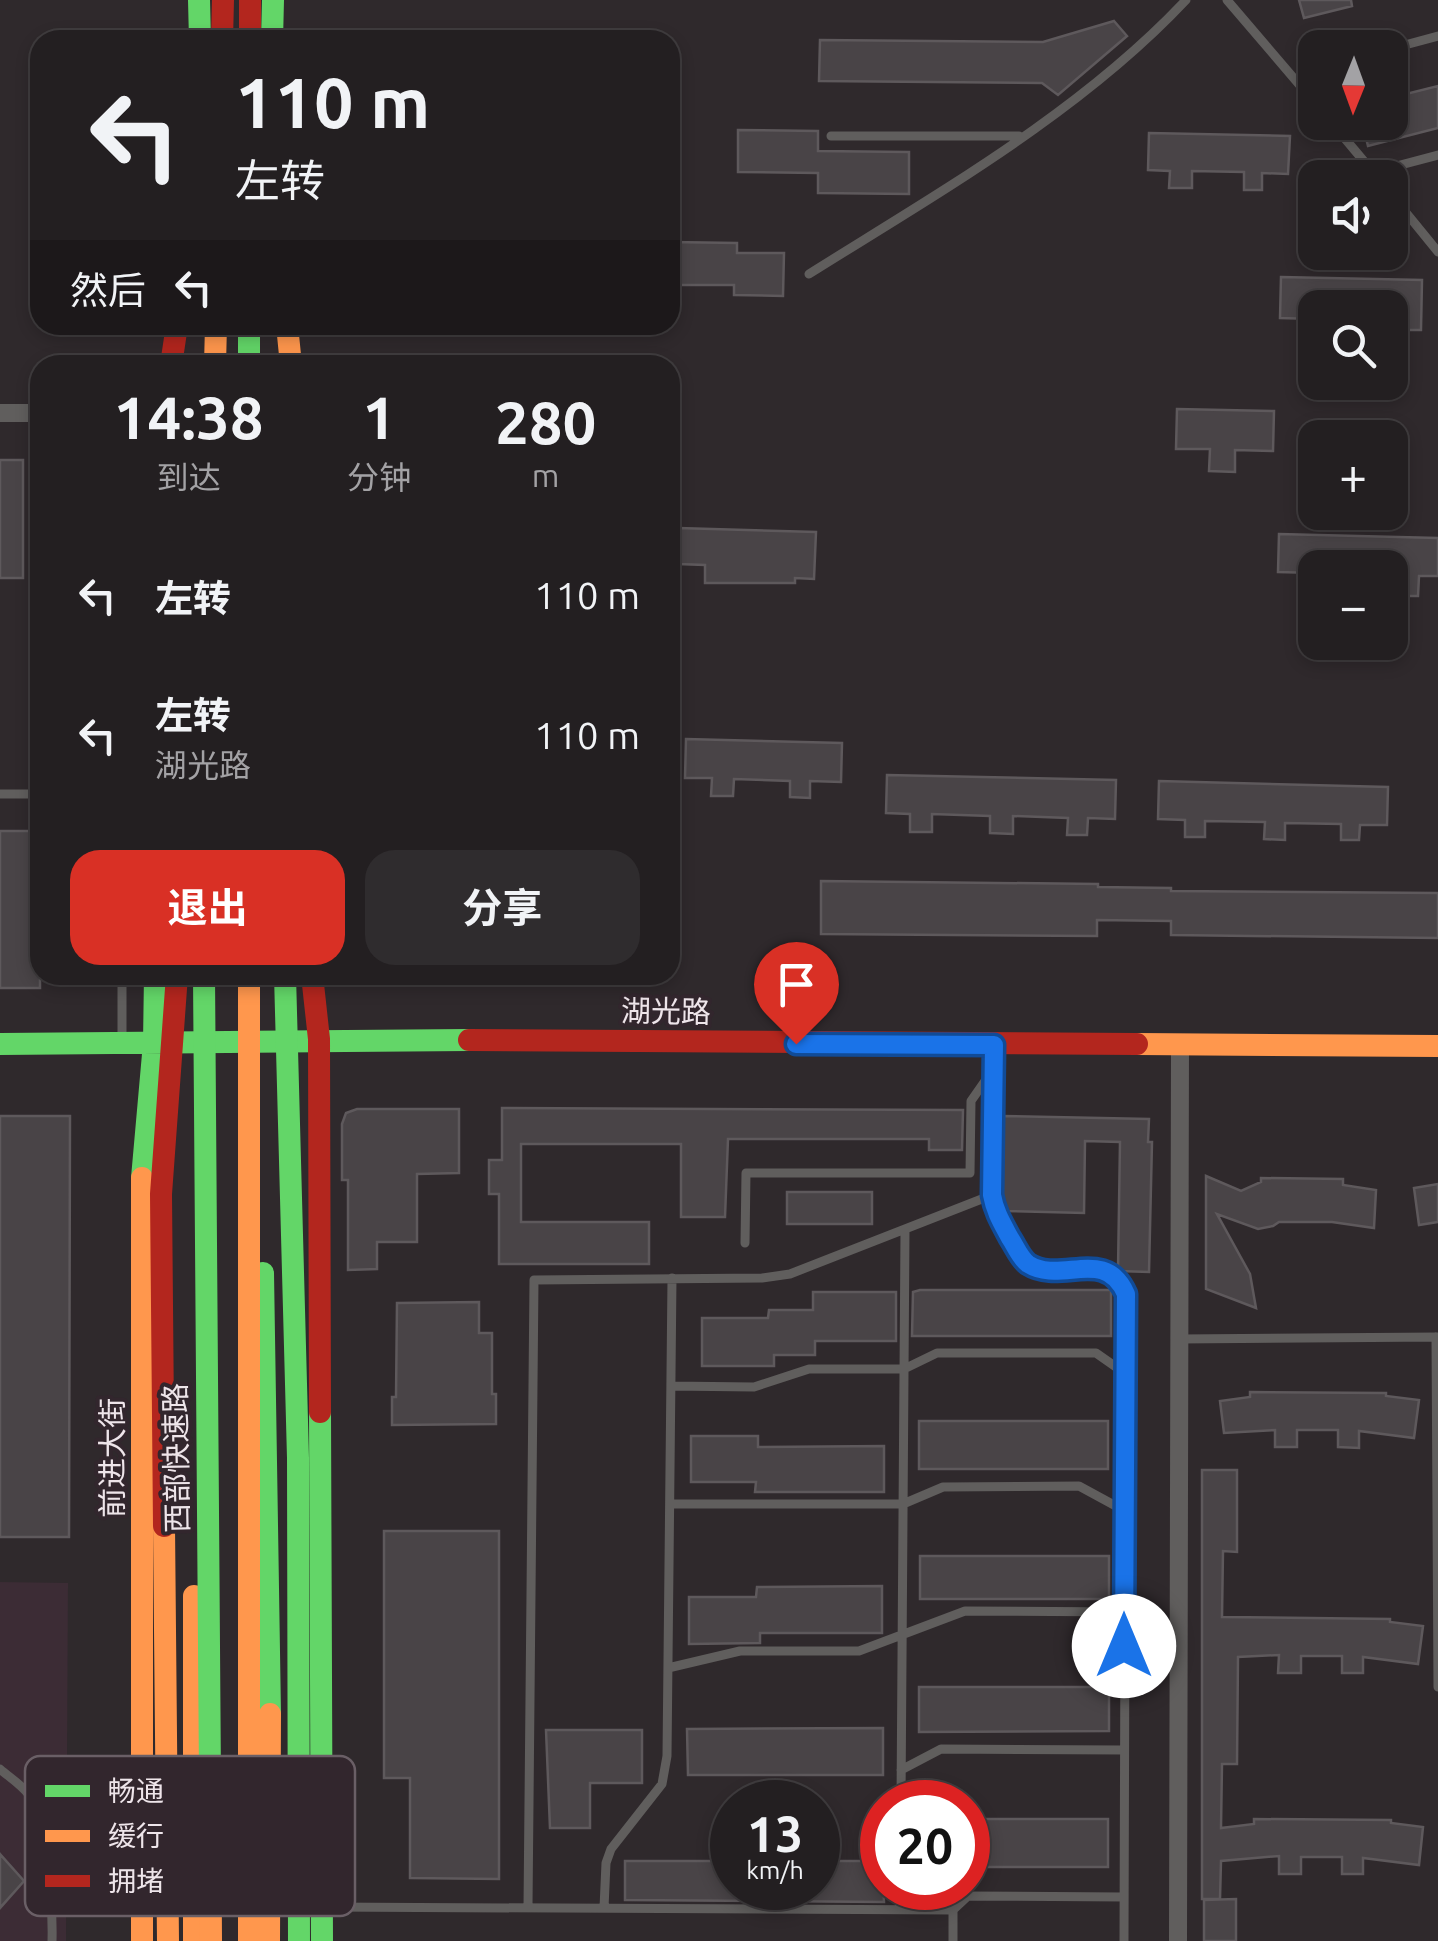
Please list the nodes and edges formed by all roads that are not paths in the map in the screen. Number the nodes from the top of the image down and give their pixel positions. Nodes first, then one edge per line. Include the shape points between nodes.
1 (200, 0) edge
2 (223, 0) edge
3 (250, 0) edge
4 (272, 0) edge
5 (1186, 0) edge
6 (1227, 0) edge
7 (200, 30) edge
8 (222, 30) edge
9 (250, 30) edge
10 (272, 30) edge
11 (1438, 36) edge
12 (1408, 44) edge
13 (1298, 83) edge
14 (831, 136) dead end
15 (1022, 136) junction
16 (1346, 140) edge
17 (1438, 154) edge
18 (1363, 160) edge
19 (1408, 164) edge
20 (1408, 214) edge
21 (1438, 252) edge
22 (809, 274) dead end
23 (0, 413) edge
24 (30, 413) edge
25 (0, 794) edge
26 (30, 794) edge
27 (122, 985) edge
28 (155, 985) edge
29 (176, 985) edge
30 (194, 985) edge
31 (204, 985) edge
32 (249, 985) edge
33 (261, 985) edge
34 (284, 985) edge
35 (313, 985) edge
36 (319, 1039) junction
37 (261, 1040) junction
38 (154, 1042) junction
39 (193, 1042) junction
40 (0, 1044) edge
41 (122, 1044) junction
42 (1180, 1046) junction
43 (1438, 1046) edge
44 (994, 1057) junction
45 (992, 1195) junction
46 (905, 1230) junction
47 (744, 1243) dead end
48 (672, 1278) junction
49 (1437, 1337) edge
50 (1180, 1339) junction
51 (904, 1369) junction
52 (1126, 1374) junction
53 (671, 1386) junction
54 (670, 1504) junction
55 (903, 1504) junction
56 (1125, 1511) junction
57 (1125, 1612) junction
58 (902, 1636) junction
59 (668, 1668) junction
60 (1438, 1687) edge
61 (1124, 1750) junction
62 (142, 1756) edge
63 (166, 1756) edge
64 (194, 1756) edge
65 (210, 1756) edge
66 (249, 1756) edge
67 (270, 1756) edge
68 (300, 1756) edge
69 (322, 1756) edge
70 (0, 1769) edge
71 (901, 1770) junction
72 (901, 1780) edge
73 (25, 1792) edge
74 (990, 1896) edge
75 (1124, 1897) junction
76 (355, 1908) edge
77 (528, 1908) junction
78 (604, 1908) junction
79 (860, 1909) edge
80 (953, 1910) edge
81 (51, 1916) edge
82 (168, 1916) edge
83 (194, 1916) edge
84 (211, 1916) edge
85 (269, 1916) edge
86 (298, 1916) edge
87 (323, 1916) edge
88 (52, 1941) edge
89 (168, 1941) edge
90 (194, 1941) edge
91 (211, 1941) edge
92 (269, 1941) edge
93 (298, 1941) edge
94 (322, 1941) edge
95 (953, 1941) edge
96 (1124, 1941) edge
97 (1178, 1941) edge

1 - 7 main road
2 - 8 main road
3 - 9 main road
4 - 10 main road
5 - 15 lane
6 - 13 lane
11 - 12 lane
14 - 15 lane
15 - 22 lane
16 - 18 lane
17 - 19 lane
20 - 21 lane
23 - 24 street
25 - 26 lane
27 - 41 lane
28 - 38 main road, 前进大街
29 - 63 main road, bridge via 160,1194
30 - 39 main road
31 - 65 main road, 西部快速路, bridge
32 - 66 main road, bridge
33 - 37 main road
34 - 68 main road, bridge via 294,1194
35 - 36 main road
36 - 37 main road, 湖光路
36 - 44 main road, 湖光路
36 - 69 main road
37 - 39 main road, 湖光路
37 - 67 main road
38 - 39 main road, 湖光路
38 - 41 main road, 湖光路
38 - 62 main road, 前进大街 via 142,1182
39 - 64 main road
40 - 41 main road, 湖光路
42 - 43 main road, 湖光路
42 - 44 main road, 湖光路
42 - 50 street
44 - 45 lane
44 - 47 lane via 972,1101 970,1173 746,1173
45 - 46 lane
45 - 52 lane via 994,1212 1024,1262 1101,1269 1119,1278 1126,1294
46 - 48 lane via 790,1274
46 - 51 lane
48 - 53 lane
48 - 77 lane via 534,1280
49 - 50 lane
49 - 60 lane
50 - 97 street
51 - 52 lane via 937,1353 1096,1353
51 - 53 lane via 810,1369 754,1387
51 - 55 lane
52 - 56 lane
53 - 54 lane
54 - 55 lane
54 - 59 lane
55 - 56 lane via 943,1486 1079,1486
55 - 58 lane
56 - 57 lane
57 - 58 lane via 965,1611
57 - 61 lane
58 - 59 lane via 858,1650 740,1651
58 - 71 lane
59 - 78 lane via 662,1784 612,1849
61 - 71 lane via 941,1748
61 - 75 lane
70 - 73 lane
71 - 72 lane
74 - 75 lane
75 - 96 lane
76 - 77 lane
77 - 78 lane
78 - 79 lane
80 - 95 lane
81 - 88 lane
82 - 89 main road, bridge
83 - 90 main road
84 - 91 main road, 西部快速路, bridge
85 - 92 main road
86 - 93 main road, bridge
87 - 94 main road

